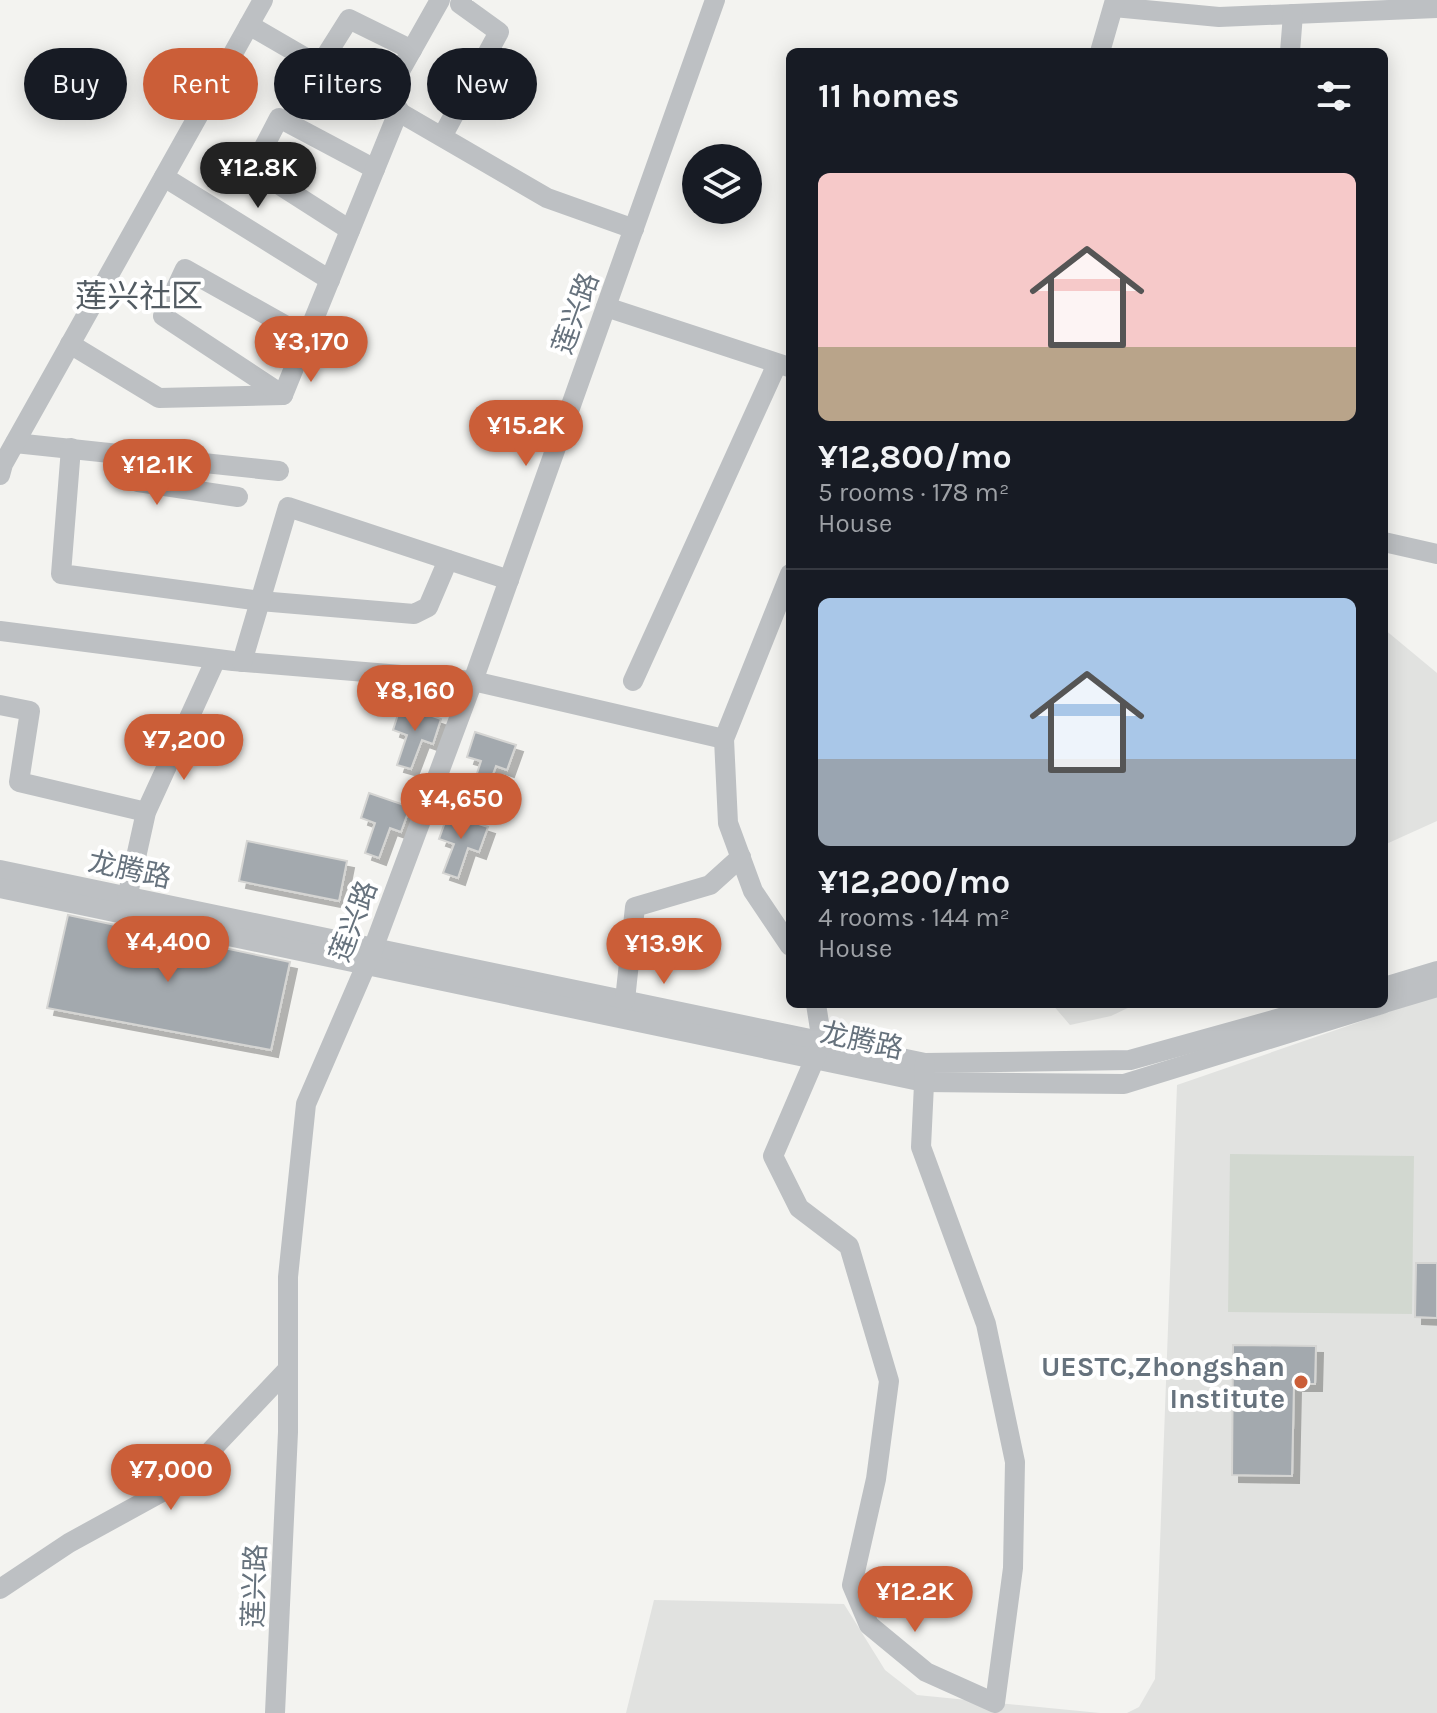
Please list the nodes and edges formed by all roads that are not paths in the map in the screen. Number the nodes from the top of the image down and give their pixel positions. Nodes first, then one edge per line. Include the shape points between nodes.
1 (263, 0) edge
2 (440, 0) edge
3 (462, 0) edge
4 (715, 0) edge
5 (1114, 3) edge
6 (1437, 8) edge
7 (1293, 14) junction
8 (249, 25) junction
9 (290, 48) edge
10 (331, 48) edge
11 (408, 48) edge
12 (1101, 48) edge
13 (1290, 48) edge
14 (412, 50) edge
15 (411, 117) edge
16 (387, 120) edge
17 (443, 135) junction
18 (375, 169) junction
19 (164, 177) junction
20 (634, 229) junction
21 (350, 230) junction
22 (330, 280) junction
23 (606, 307) junction
24 (306, 337) junction
25 (70, 344) junction
26 (784, 366) edge
27 (283, 395) junction
28 (15, 443) junction
29 (71, 448) junction
30 (137, 455) junction
31 (279, 471) dead end
32 (0, 475) edge
33 (238, 497) dead end
34 (1388, 543) edge
35 (1437, 554) edge
36 (448, 560) junction
37 (509, 580) junction
38 (786, 584) edge
39 (260, 601) junction
40 (0, 631) edge
41 (216, 659) junction
42 (242, 662) junction
43 (473, 681) junction
44 (633, 681) dead end
45 (0, 705) edge
46 (724, 739) junction
47 (146, 812) junction
48 (741, 857) junction
49 (0, 870) edge
50 (0, 888) edge
51 (127, 898) junction
52 (786, 940) edge
53 (369, 958) junction
54 (1437, 971) edge
55 (1388, 986) edge
56 (1437, 987) edge
57 (625, 1000) junction
58 (1388, 1002) edge
59 (816, 1008) edge
60 (1317, 1008) edge
61 (1370, 1008) edge
62 (818, 1050) junction
63 (925, 1072) junction
64 (288, 1369) junction
65 (0, 1589) edge
66 (275, 1713) edge

1 - 8 street
2 - 14 street
3 - 17 street via 460,4 499,32
4 - 20 street, 莲兴路
5 - 7 street via 1219,17
5 - 12 street
6 - 7 street
7 - 13 street
8 - 9 street
8 - 19 street
10 - 11 street via 349,19
15 - 17 street
16 - 18 street
17 - 20 street via 547,198
18 - 21 street
18 - 21 street via 279,118 253,168
19 - 22 street
19 - 25 street
20 - 23 street, 莲兴路
21 - 22 street
22 - 24 street
23 - 26 street
23 - 37 street, 莲兴路
24 - 27 street
24 - 27 street via 185,269 163,316
25 - 27 street via 159,398
25 - 28 street
26 - 44 street
28 - 29 street
28 - 32 street
29 - 30 street
29 - 39 street via 61,574
30 - 31 street
30 - 33 street via 138,482
34 - 35 street
36 - 37 street
36 - 39 street via 428,607 414,614
36 - 39 street via 288,507
37 - 43 street, 莲兴路
38 - 46 street
39 - 42 street
40 - 41 street
41 - 42 street
41 - 47 street
42 - 43 street
43 - 46 street
43 - 53 street, 莲兴路
45 - 47 street via 30,711 19,782
46 - 48 street via 728,823
47 - 51 street
48 - 52 street via 753,891
48 - 57 street via 710,885 635,907
49 - 51 street, 龙腾路
50 - 53 street, 龙腾路
51 - 53 street, 龙腾路
53 - 57 street, 龙腾路
53 - 62 street, 龙腾路
53 - 64 street, 莲兴路 via 306,1104 288,1277
54 - 55 street
56 - 58 street, 龙腾路
57 - 62 street, 龙腾路
59 - 62 street
60 - 63 street, 龙腾路 via 1130,1060
61 - 63 street, 龙腾路 via 1124,1084
62 - 63 street, 龙腾路
62 - 63 street via 773,1156 799,1208 849,1246 889,1381 876,1479 852,1585 869,1625 926,1672 995,1703 1013,1568 1015,1462 986,1324 921,1147
64 - 65 street via 182,1481 69,1543
64 - 66 street, 莲兴路

